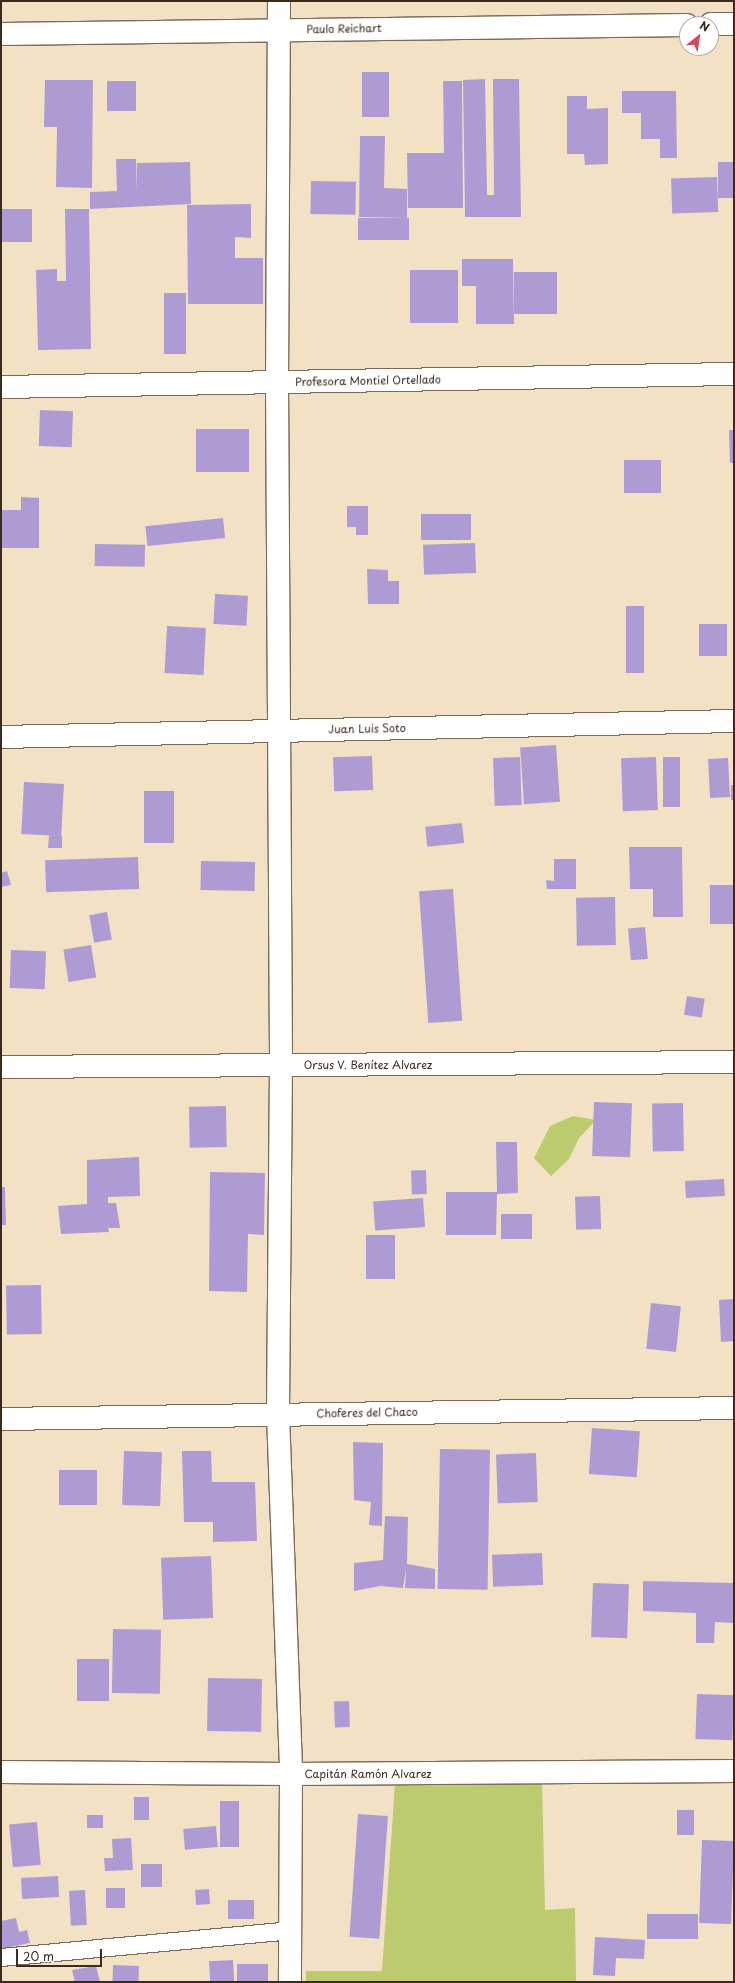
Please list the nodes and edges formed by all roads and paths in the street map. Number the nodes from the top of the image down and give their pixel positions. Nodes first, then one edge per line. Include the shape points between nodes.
1 (279, 1) edge
2 (719, 24) edge
3 (734, 24) edge
4 (679, 25) edge
5 (279, 30) junction
6 (1, 34) edge
7 (734, 374) edge
8 (277, 382) junction
9 (1, 387) edge
10 (734, 721) edge
11 (279, 731) junction
12 (1, 737) edge
13 (734, 1062) edge
14 (281, 1066) junction
15 (1, 1067) edge
16 (734, 1408) edge
17 (278, 1414) junction
18 (1, 1419) edge
19 (734, 1771) edge
20 (1, 1772) edge
21 (291, 1774) junction
22 (290, 1930) junction
23 (1, 1957) edge
24 (290, 1982) edge

1 - 5 street
2 - 3 street
4 - 5 street, Paulo Reichart
5 - 6 street, Paulo Reichart
5 - 8 street
7 - 8 street, Profesora Montiel Ortellado
8 - 9 street, Profesora Montiel Ortellado
8 - 11 street
10 - 11 street, Juan Luis Soto
11 - 12 street, Juan Luis Soto
11 - 14 street
13 - 14 street, Orsus V. Benítez Alvarez
14 - 15 street, Orsus V. Benítez Alvarez
14 - 17 street
16 - 17 street, Choferes del Chaco
17 - 18 street, Choferes del Chaco
17 - 21 street
19 - 21 street, Capitán Ramón Alvarez
20 - 21 street, Capitán Ramón Alvarez
21 - 22 street
22 - 23 lane
22 - 24 street

